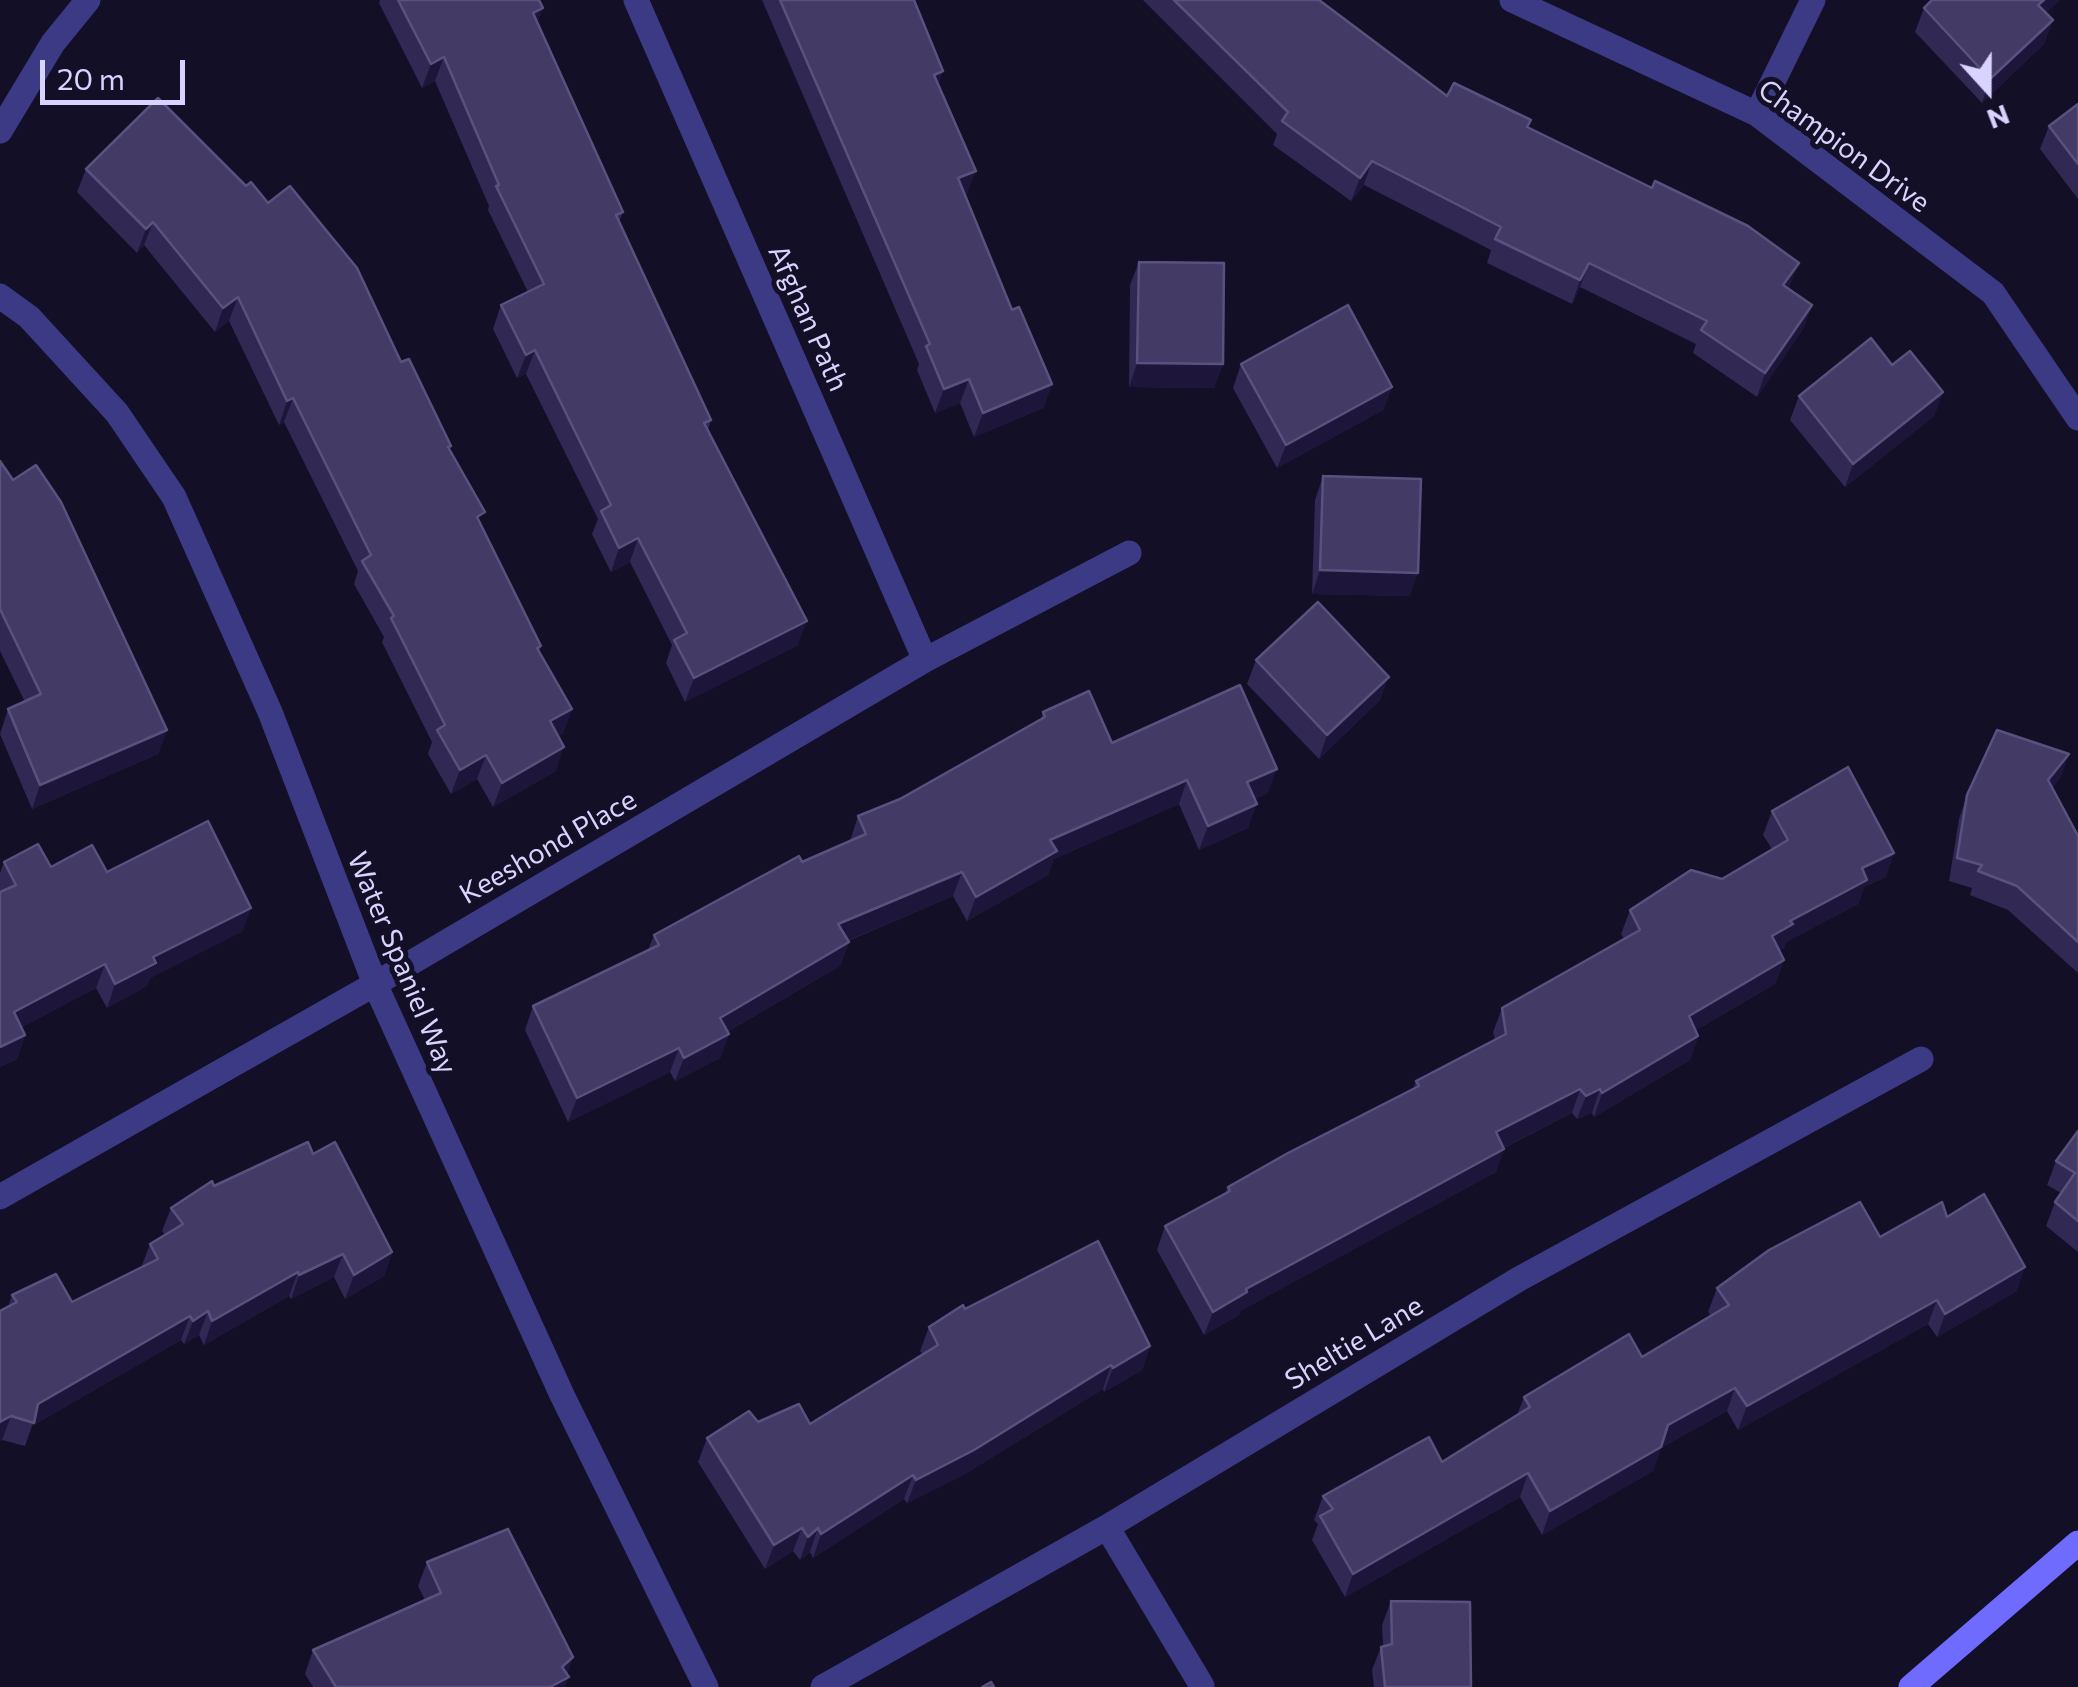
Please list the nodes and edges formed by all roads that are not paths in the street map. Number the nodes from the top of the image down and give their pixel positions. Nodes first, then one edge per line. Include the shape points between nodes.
1 (88, 0) edge
2 (636, 0) edge
3 (1512, 0) edge
4 (1813, 0) edge
5 (1757, 114) junction
6 (0, 131) edge
7 (0, 296) edge
8 (2078, 418) edge
9 (1129, 553) dead end
10 (925, 660) junction
11 (375, 984) junction
12 (1921, 1058) dead end
13 (0, 1197) edge
14 (1107, 1527) junction
15 (2078, 1543) edge
16 (1202, 1686) edge
17 (706, 1687) edge
18 (823, 1687) edge
19 (1911, 1687) edge

1 - 6 street via 52,43
2 - 10 street, Afghan Path
3 - 5 street, Champion Drive
4 - 5 street
5 - 8 street, Champion Drive via 1993,292
7 - 11 street, Water Spaniel Way via 29,317 117,413 174,497 270,712
9 - 10 street, Keeshond Place
10 - 11 street, Keeshond Place
11 - 13 street, Keeshond Place
11 - 17 street, Water Spaniel Way via 553,1377
12 - 14 street, Sheltie Lane via 1518,1279
14 - 16 street
14 - 18 street, Sheltie Lane
15 - 19 main road

